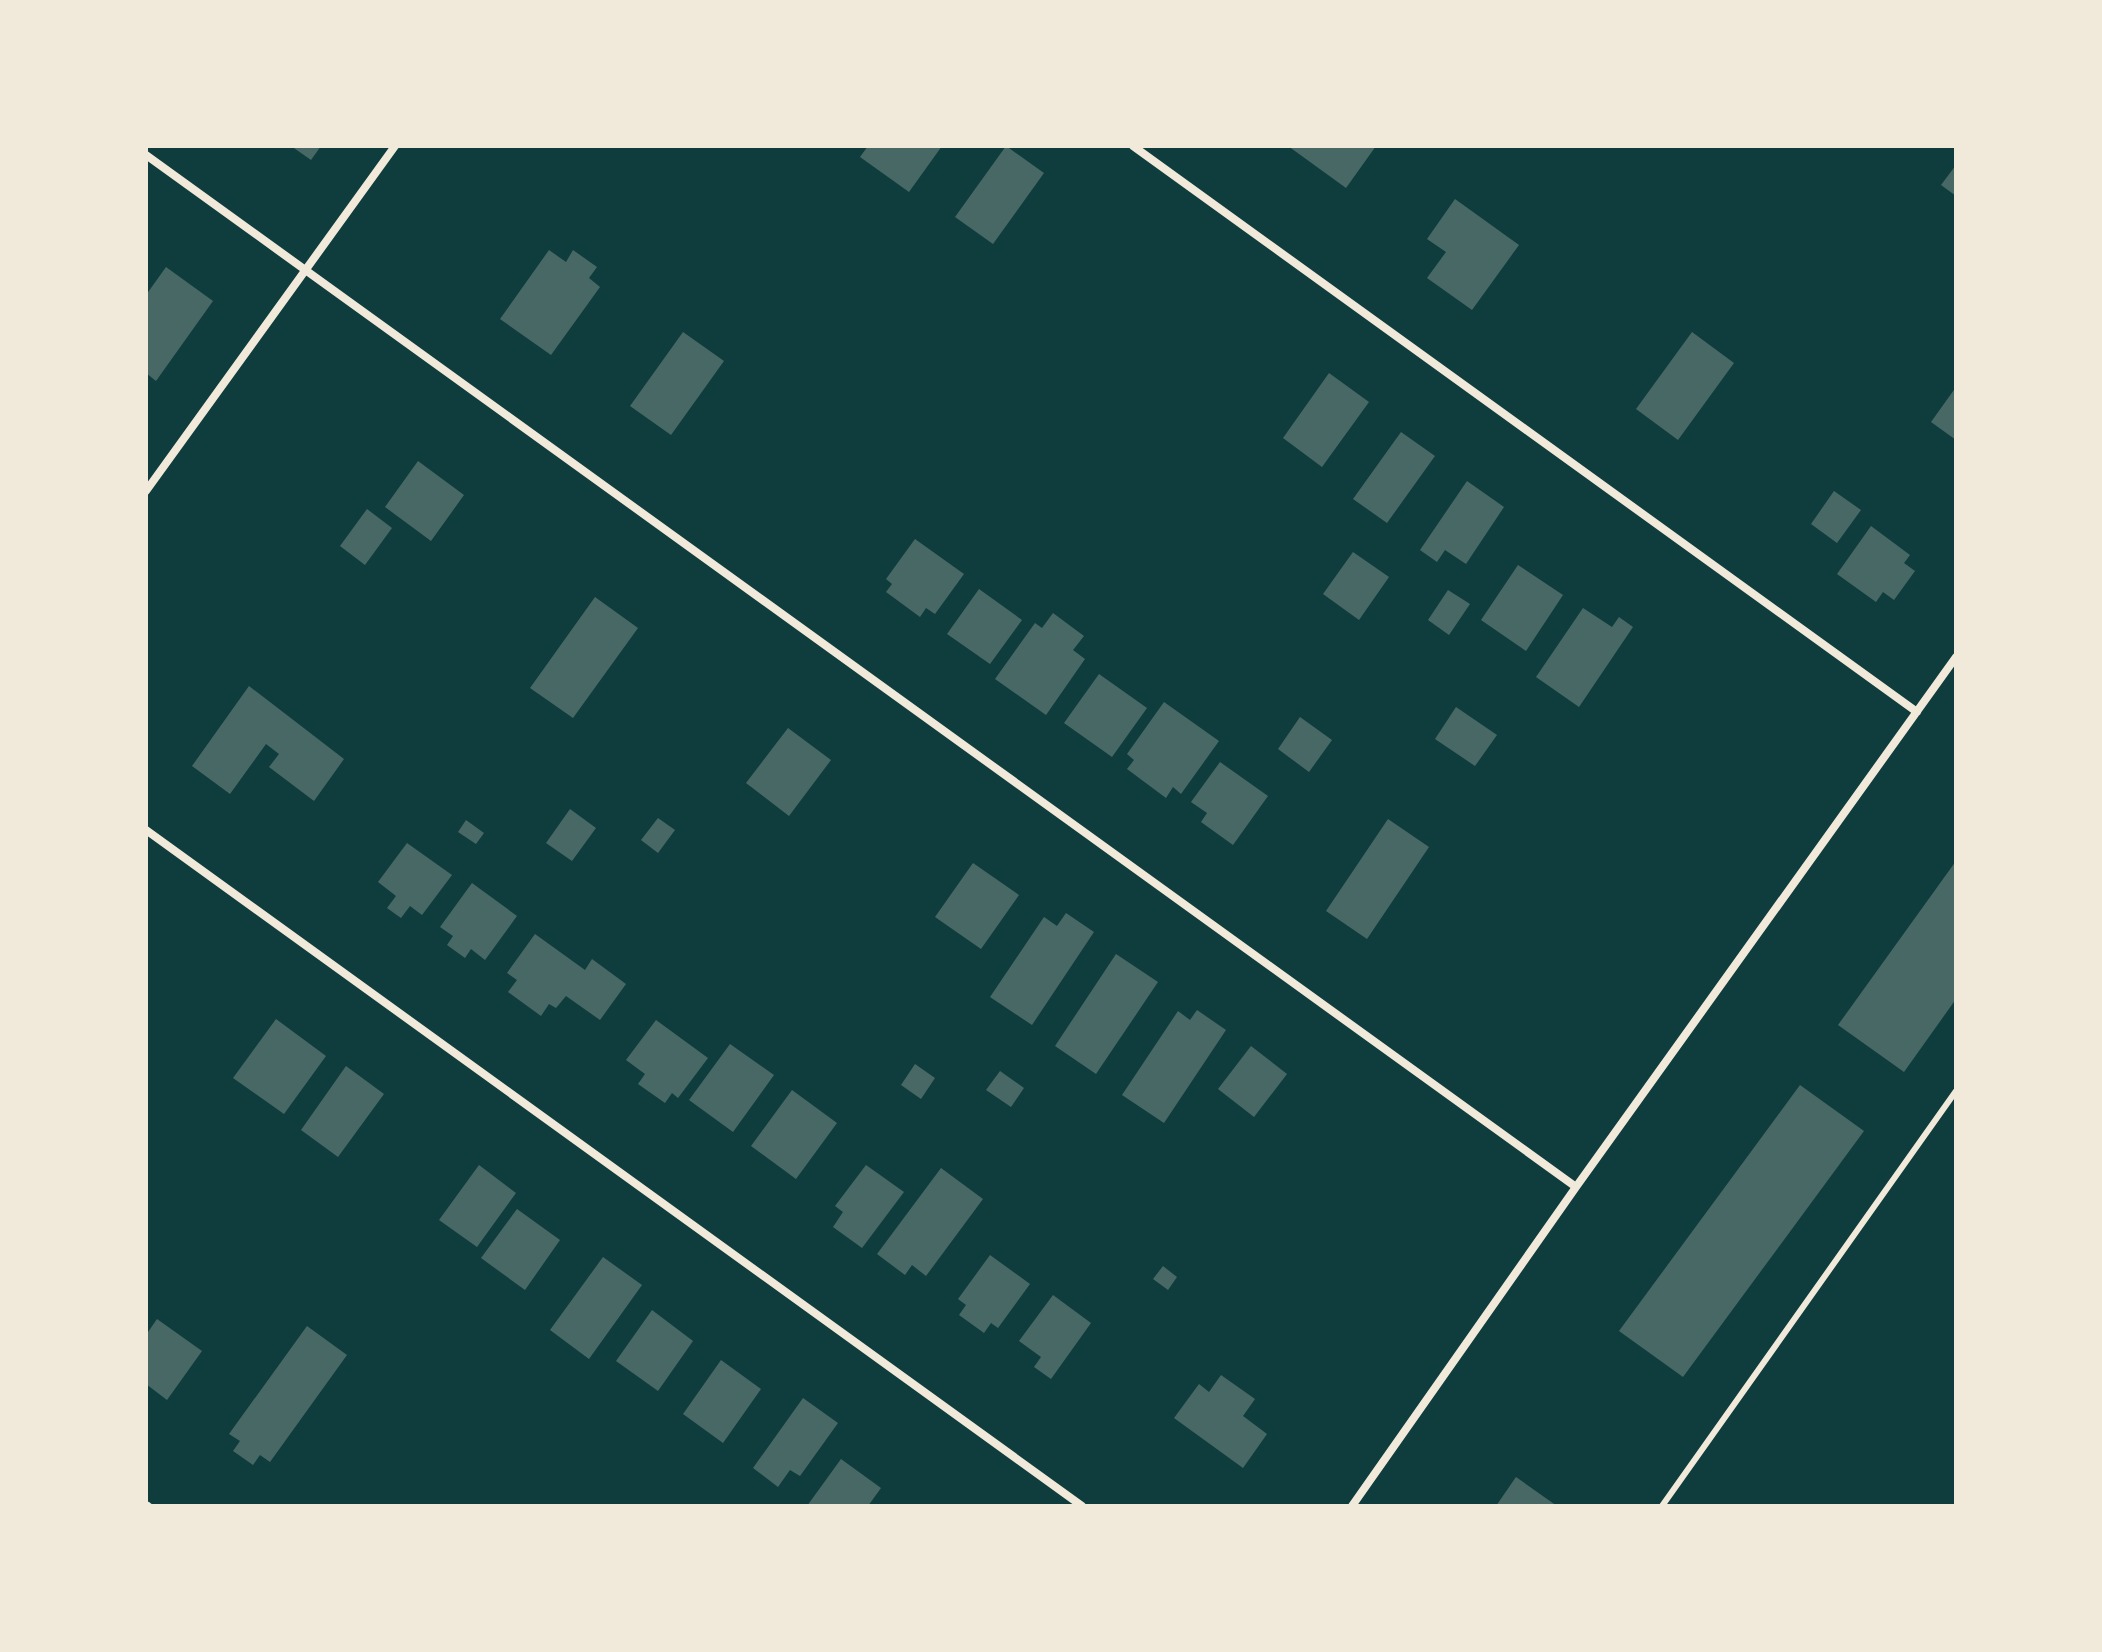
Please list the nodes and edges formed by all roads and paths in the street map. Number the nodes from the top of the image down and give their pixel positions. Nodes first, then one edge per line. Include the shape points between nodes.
1 (395, 146) edge
2 (1133, 146) edge
3 (146, 155) edge
4 (306, 270) junction
5 (146, 491) edge
6 (1956, 657) edge
7 (1917, 712) junction
8 (146, 830) edge
9 (1956, 1091) edge
10 (1576, 1187) junction
11 (1082, 1506) edge
12 (1352, 1506) edge
13 (1662, 1506) edge

1 - 4 street
2 - 7 street
3 - 4 street
4 - 5 street
4 - 10 street
6 - 7 street
7 - 10 street
8 - 11 street
9 - 13 lane
10 - 12 street

